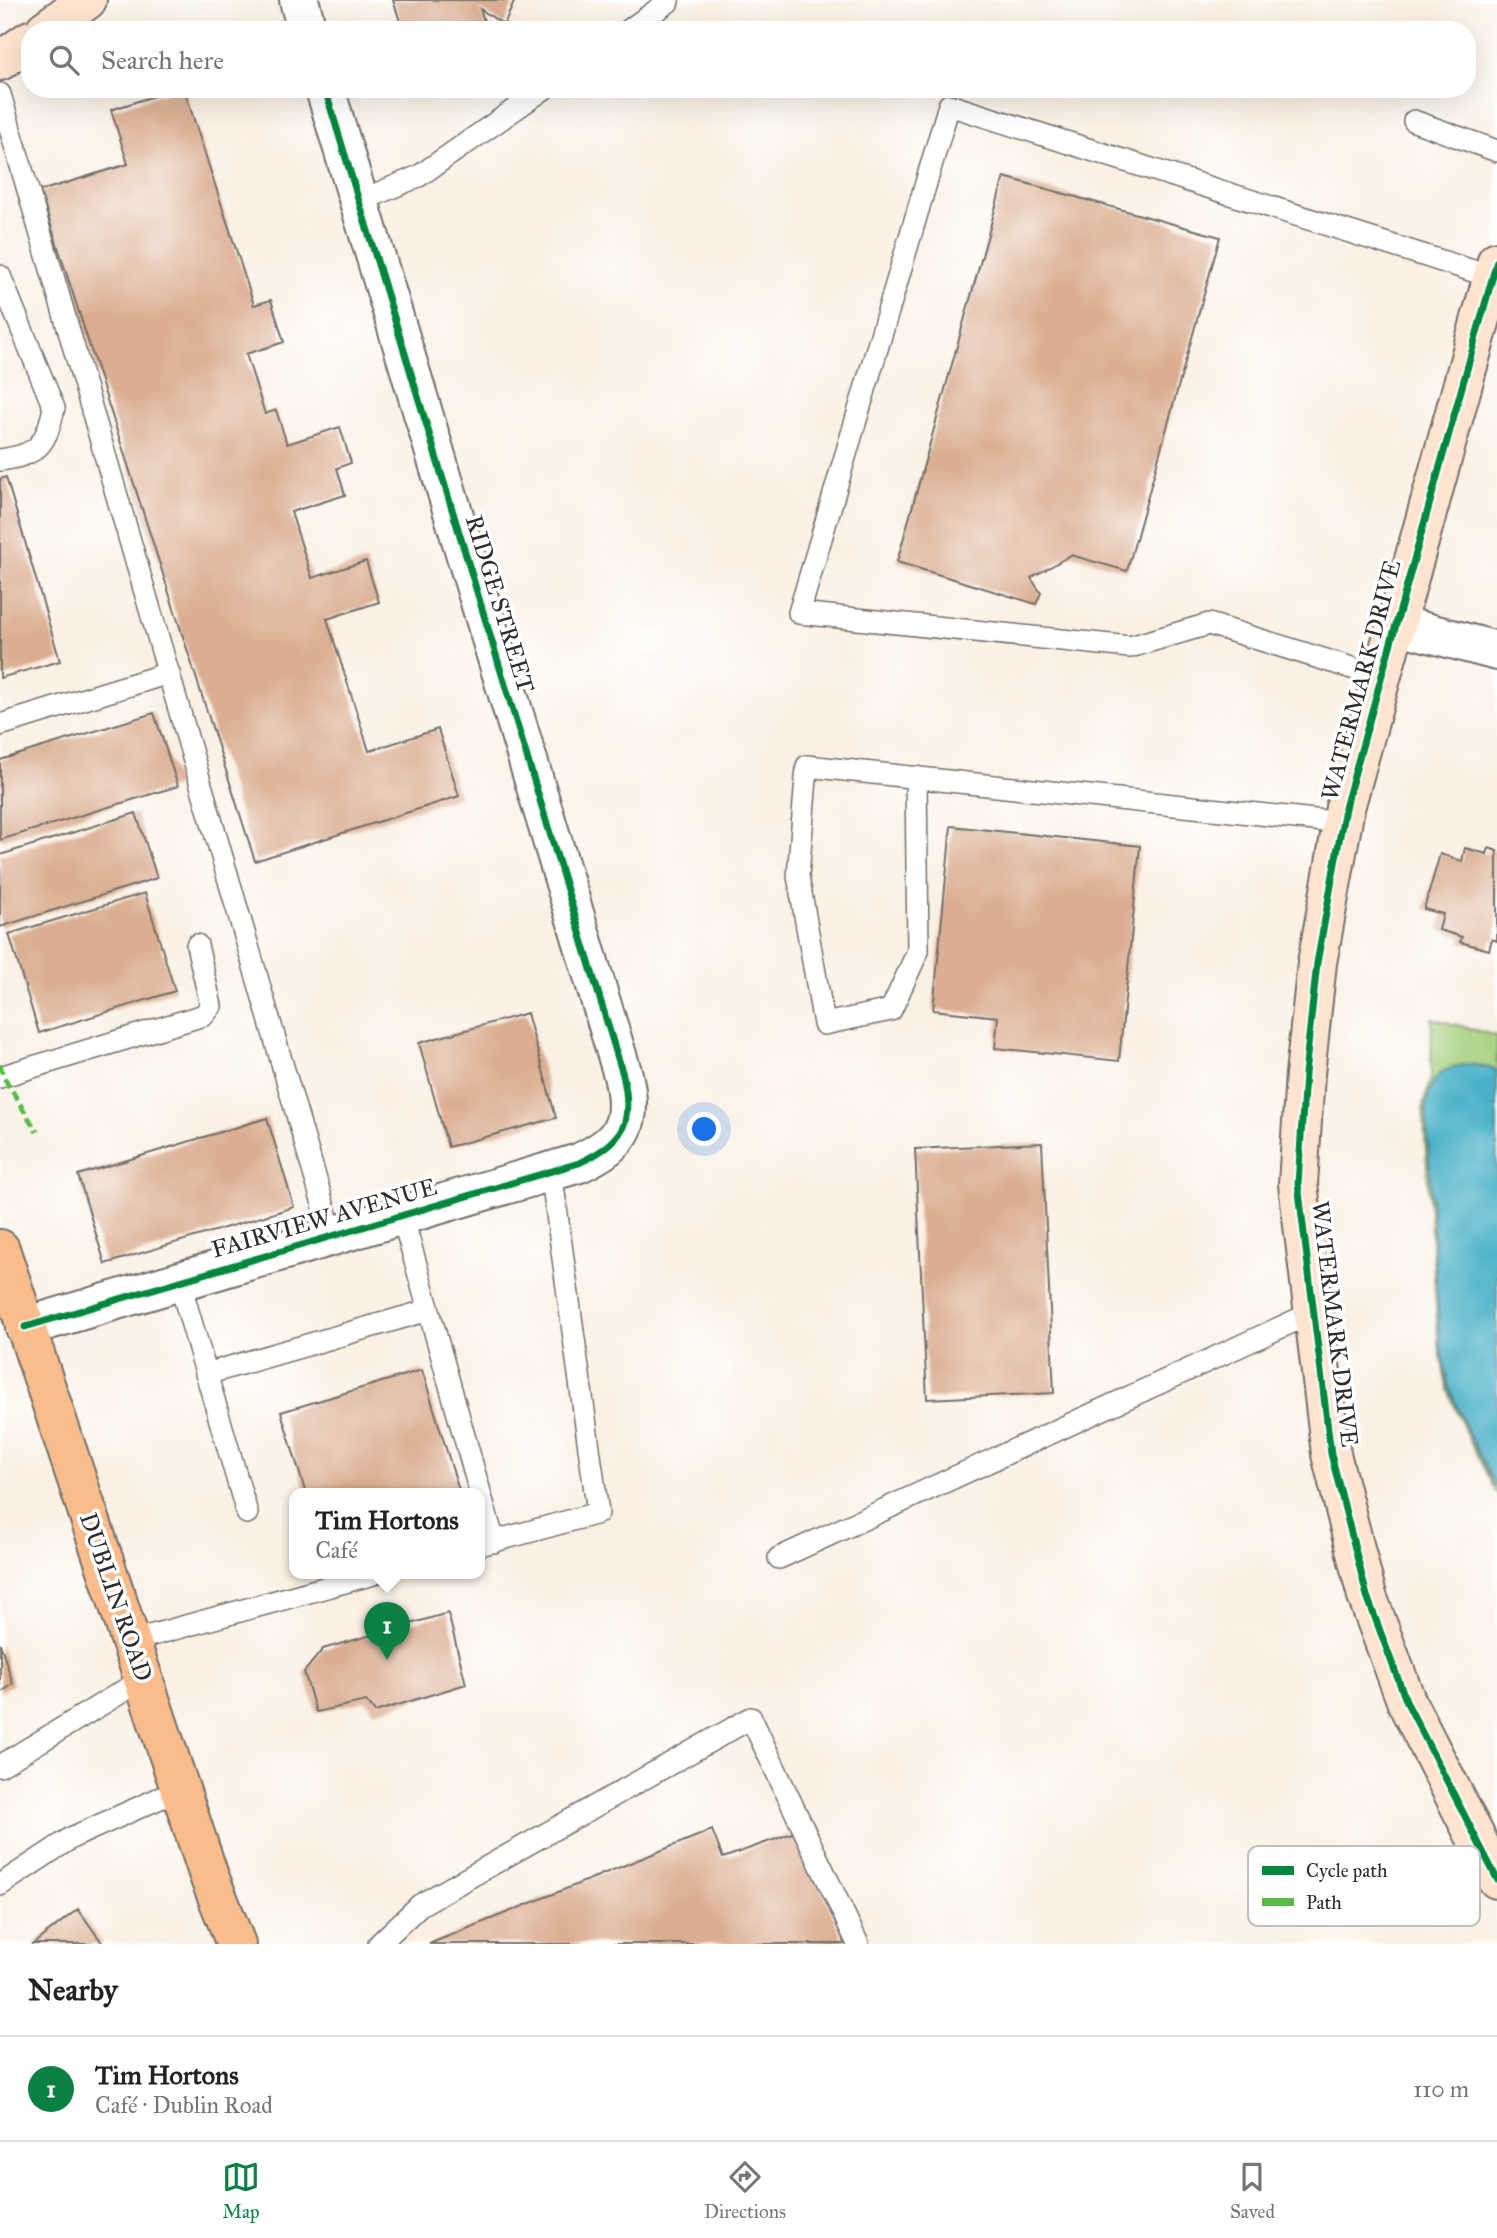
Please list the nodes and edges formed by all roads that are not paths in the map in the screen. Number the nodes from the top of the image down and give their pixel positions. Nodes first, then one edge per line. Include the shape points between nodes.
1 (87, 0) edge
2 (299, 0) edge
3 (668, 2) dead end
4 (58, 21) edge
5 (305, 21) edge
6 (642, 21) edge
7 (21, 46) edge
8 (0, 61) edge
9 (0, 94) edge
10 (328, 98) edge
11 (531, 98) edge
12 (1414, 121) dead end
13 (1497, 151) edge
14 (358, 202) junction
15 (1495, 269) edge
16 (0, 276) edge
17 (0, 460) edge
18 (1395, 624) junction
19 (1497, 651) edge
20 (169, 673) junction
21 (1381, 677) junction
22 (0, 725) edge
23 (916, 778) junction
24 (1343, 823) junction
25 (197, 945) dead end
26 (0, 1077) edge
27 (623, 1130) joint
28 (551, 1171) junction
29 (402, 1215) junction
30 (332, 1235) junction
31 (4, 1273) edge
32 (179, 1280) junction
33 (429, 1310) junction
34 (1314, 1312) junction
35 (25, 1327) junction
36 (206, 1374) junction
37 (473, 1488) edge
38 (247, 1513) dead end
39 (487, 1544) edge
40 (779, 1558) dead end
41 (356, 1579) edge
42 (131, 1641) junction
43 (143, 1679) junction
44 (0, 1766) edge
45 (180, 1789) junction
46 (1480, 1846) edge
47 (1480, 1847) edge
48 (1497, 1880) edge
49 (0, 1885) edge
50 (236, 1944) edge
51 (379, 1944) edge
52 (858, 1944) edge

1 - 4 street
2 - 5 street
3 - 6 lane
7 - 8 street
9 - 20 lane
10 - 14 street, RIDGE STREET
11 - 14 lane via 419,176
12 - 13 lane
14 - 27 street, RIDGE STREET via 623,1075 629,1102
15 - 18 street, WATERMARK DRIVE
15 - 21 lane via 949,105 799,613 1130,647 1209,624
16 - 17 lane via 54,408 41,445 26,456
18 - 19 street
18 - 21 street, WATERMARK DRIVE
20 - 22 lane
20 - 30 lane
21 - 24 street, WATERMARK DRIVE
23 - 23 lane via 807,766 798,876 824,1024 891,1010 918,951
23 - 24 lane
24 - 34 street, WATERMARK DRIVE via 1317,963 1298,1184
25 - 26 lane via 211,1006 204,1015
27 - 28 street, FAIRVIEW AVENUE via 605,1151
28 - 29 street, FAIRVIEW AVENUE
28 - 39 lane via 598,1513
29 - 30 street, FAIRVIEW AVENUE
29 - 33 lane
30 - 32 street, FAIRVIEW AVENUE
31 - 35 main road, DUBLIN ROAD
32 - 35 street, FAIRVIEW AVENUE
32 - 36 lane
33 - 36 lane
33 - 37 lane
34 - 40 lane
34 - 46 street, WATERMARK DRIVE via 1331,1454 1367,1596 1407,1703
35 - 42 main road, DUBLIN ROAD
36 - 38 lane
41 - 42 lane
42 - 43 main road, DUBLIN ROAD
43 - 44 lane
43 - 45 main road, DUBLIN ROAD
45 - 49 lane via 71,1838
45 - 50 main road, DUBLIN ROAD
47 - 48 street, WATERMARK DRIVE
51 - 52 lane via 420,1905 751,1718

